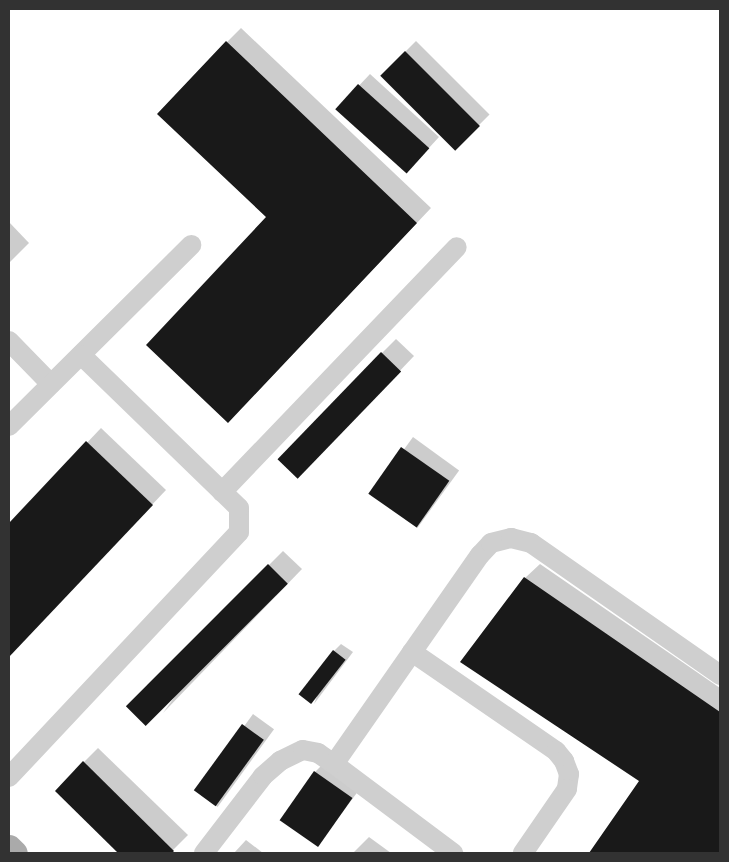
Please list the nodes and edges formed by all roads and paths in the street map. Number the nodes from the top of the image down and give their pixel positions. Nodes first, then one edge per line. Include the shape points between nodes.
1 (191, 245) dead end
2 (457, 247) dead end
3 (9, 341) edge
4 (81, 355) junction
5 (51, 384) junction
6 (9, 426) edge
7 (222, 492) junction
8 (412, 652) junction
9 (720, 675) edge
10 (334, 764) junction
11 (9, 777) edge
12 (9, 847) edge
13 (15, 853) edge
14 (204, 853) edge
15 (453, 853) edge
16 (523, 853) edge

1 - 4 lane
2 - 7 lane
3 - 5 lane
4 - 5 lane
4 - 7 lane
5 - 6 lane
7 - 11 lane via 238,508 239,532
8 - 9 lane via 480,555 491,543 511,538 531,543
8 - 10 lane
8 - 16 lane via 556,752 564,762 569,774 567,789
10 - 14 lane via 318,753 303,750 280,761 263,776
10 - 15 lane
12 - 13 main road

